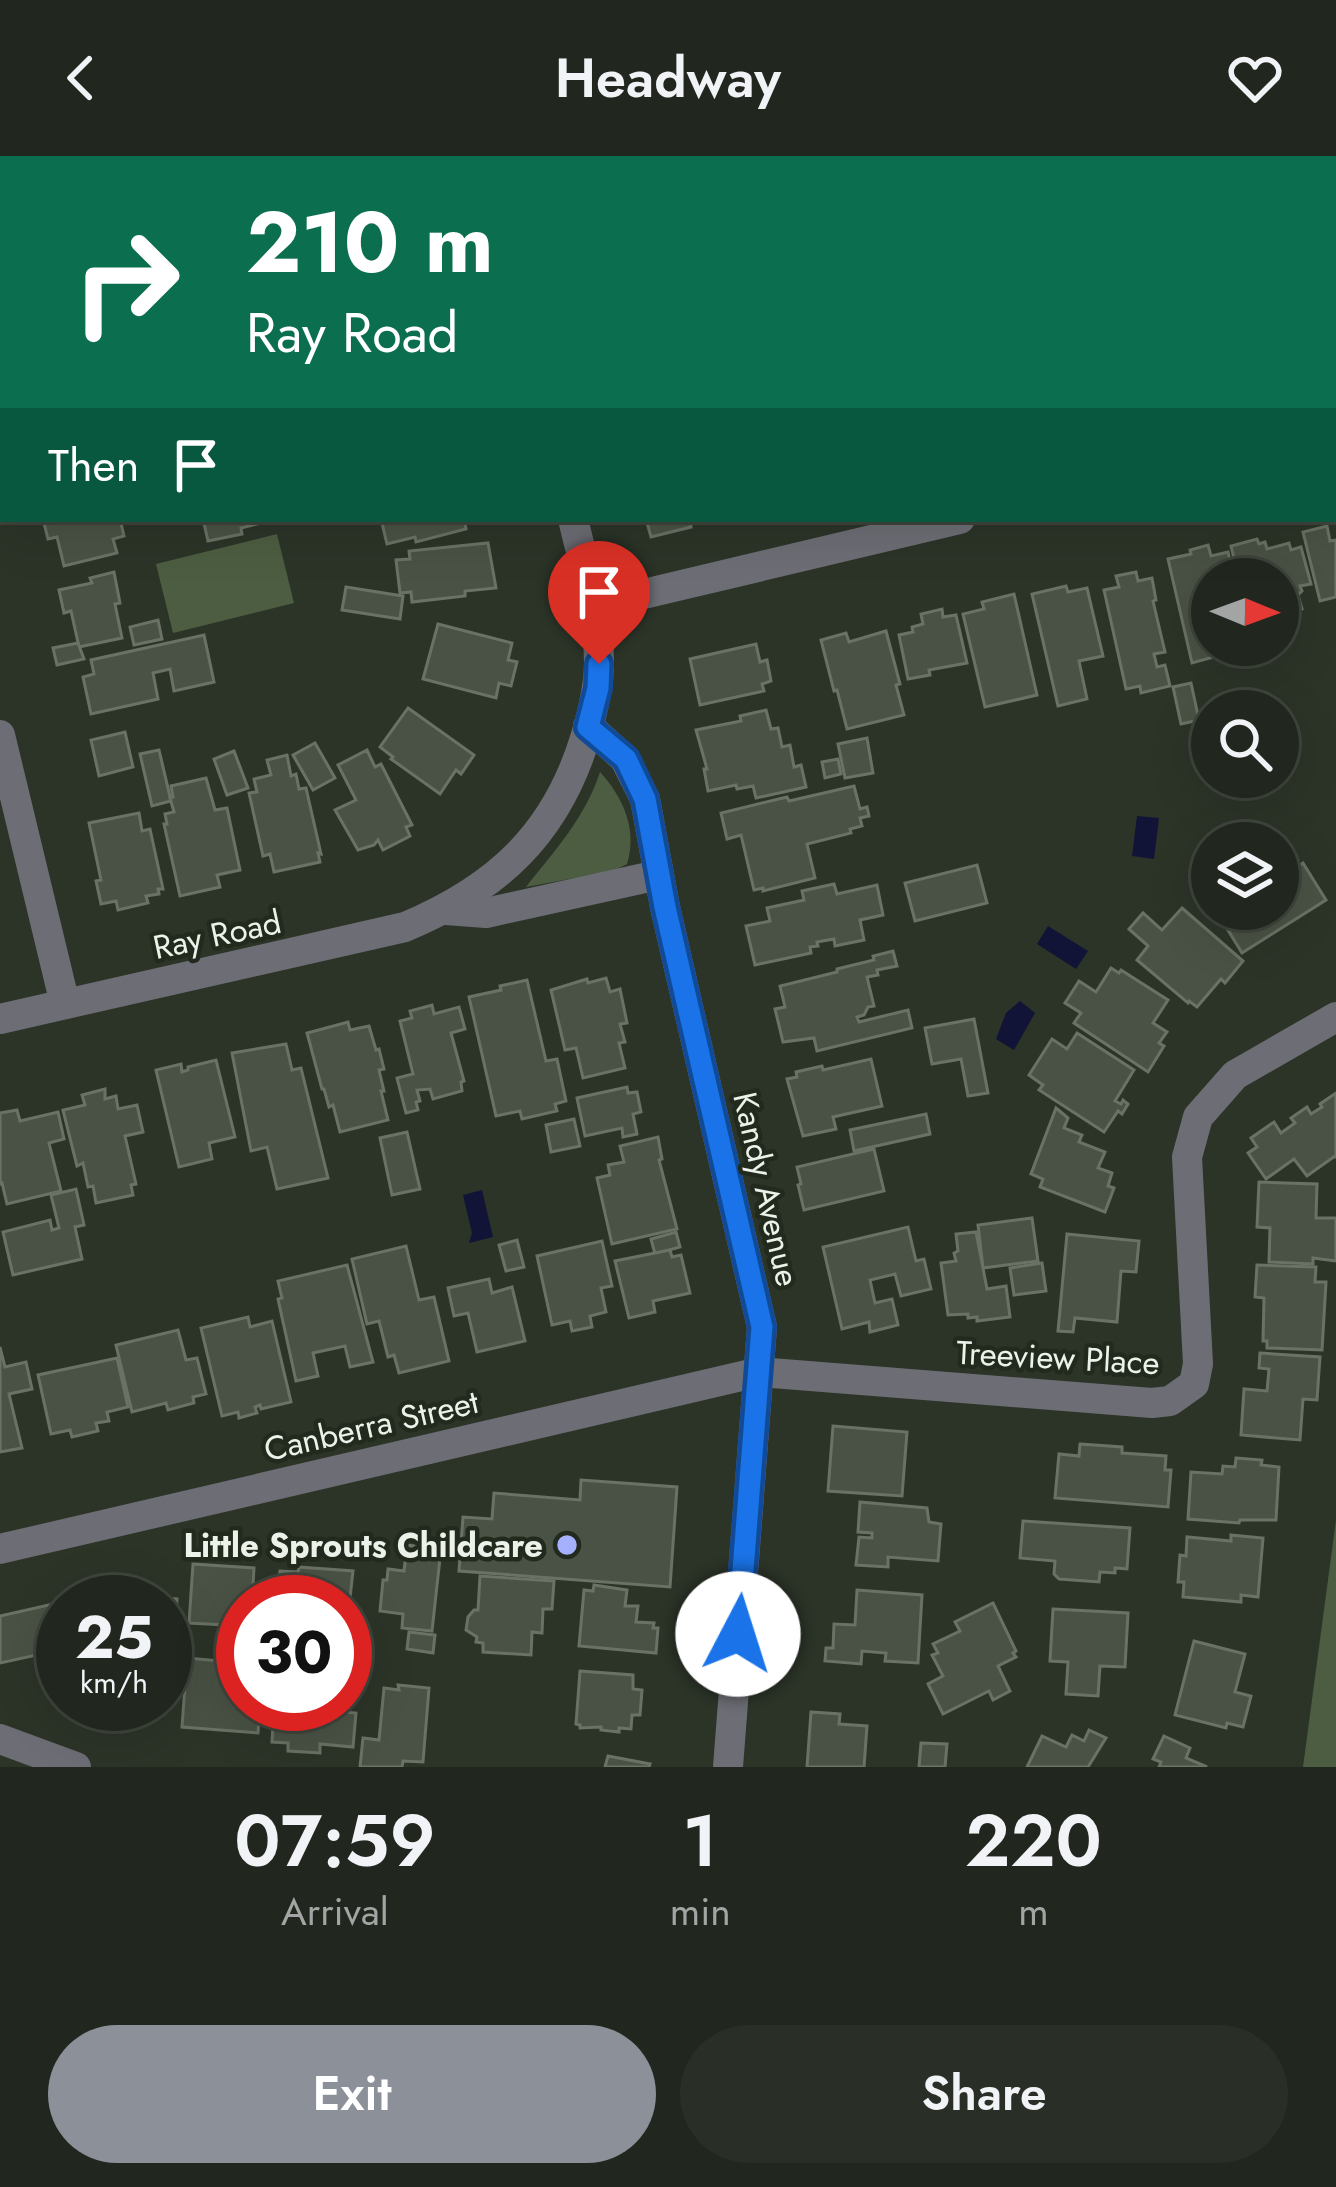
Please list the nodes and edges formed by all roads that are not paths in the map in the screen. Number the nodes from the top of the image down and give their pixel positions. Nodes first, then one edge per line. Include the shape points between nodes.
1 (574, 522) edge
2 (947, 522) edge
3 (593, 606) junction
4 (588, 727) junction
5 (0, 735) edge
6 (658, 875) junction
7 (446, 910) junction
8 (65, 1004) junction
9 (1336, 1017) edge
10 (0, 1019) edge
11 (759, 1372) junction
12 (0, 1549) edge
13 (0, 1739) edge
14 (76, 1767) edge
15 (728, 1767) edge

1 - 3 street, Ray Road
2 - 3 street
3 - 4 street, Ray Road via 599,664
4 - 6 street, Kandy Avenue via 636,777
4 - 7 street, Ray Road via 542,828 518,857
5 - 8 street
6 - 7 street, Ray Road via 486,913
6 - 11 street, Kandy Avenue via 762,1327
7 - 8 street, Ray Road via 367,937
8 - 10 street, Ray Road
9 - 11 street, Treeview Place via 1235,1075 1198,1117 1187,1157 1198,1364 1184,1393 1152,1403
11 - 12 street, Canberra Street
11 - 15 street, Kandy Avenue
13 - 14 street

